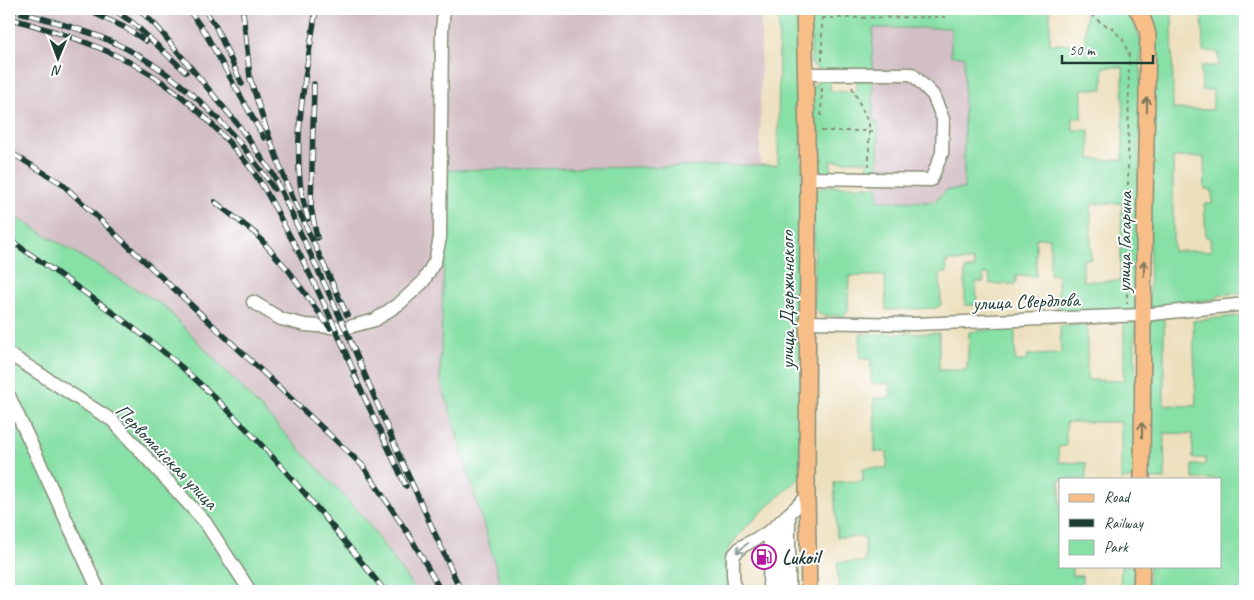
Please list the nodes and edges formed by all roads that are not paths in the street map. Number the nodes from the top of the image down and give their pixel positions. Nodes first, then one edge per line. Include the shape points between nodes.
1 (444, 9) edge
2 (804, 9) edge
3 (1136, 9) edge
4 (1148, 9) edge
5 (1148, 35) junction
6 (805, 74) junction
7 (808, 178) junction
8 (253, 302) dead end
9 (1245, 304) edge
10 (1143, 316) junction
11 (807, 322) junction
12 (9, 354) edge
13 (9, 396) edge
14 (1142, 478) edge
15 (807, 497) junction
16 (785, 519) junction
17 (770, 532) junction
18 (1142, 568) edge
19 (99, 591) edge
20 (250, 591) edge
21 (734, 591) edge
22 (769, 591) edge
23 (779, 591) edge
24 (789, 591) edge
25 (809, 591) edge
26 (1142, 591) edge

1 - 8 street via 440,238 435,261 423,282 400,304 375,320 345,328 305,325 281,319
2 - 6 main road, улица Дзержинского
3 - 5 main road, улица Гагарина via 1146,24
4 - 5 street
10 -> 5 main road, улица Гагарина
6 - 7 main road, улица Дзержинского
6 - 7 street via 912,74 933,95 943,119 942,153 931,180
7 - 11 main road, улица Дзержинского
9 - 10 street, улица Свердлова
10 - 11 street, улица Свердлова via 914,324
14 -> 10 main road, улица Гагарина
11 - 15 main road, улица Дзержинского
12 - 20 street, Первомайская улица via 112,421 205,522
13 - 19 street
15 - 16 street
15 - 25 main road, улица Дзержинского
16 - 17 street
16 - 23 street
16 - 24 street
17 -> 21 street via 741,547 734,556
17 - 22 street
18 - 26 main road

